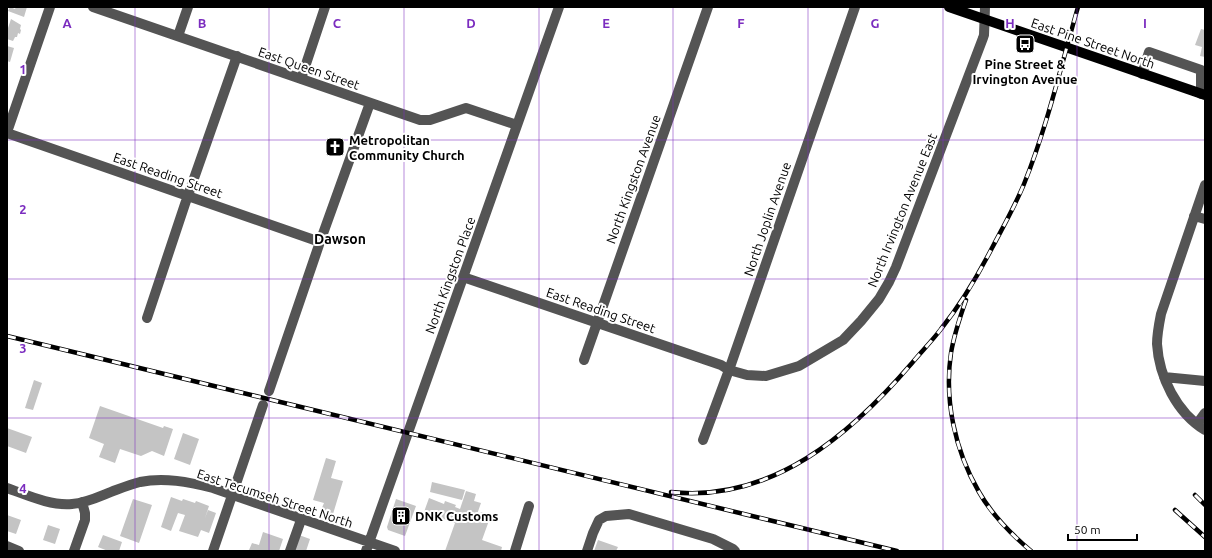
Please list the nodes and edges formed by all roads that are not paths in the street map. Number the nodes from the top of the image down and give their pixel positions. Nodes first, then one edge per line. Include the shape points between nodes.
1 (50, 7) edge
2 (93, 7) edge
3 (188, 7) edge
4 (325, 7) edge
5 (559, 7) edge
6 (708, 7) edge
7 (855, 7) edge
8 (949, 7) edge
9 (985, 7) edge
10 (984, 19) junction
11 (178, 36) junction
12 (237, 56) junction
13 (1142, 74) junction
14 (300, 79) junction
15 (1203, 94) edge
16 (370, 103) junction
17 (517, 125) junction
18 (7, 132) edge
19 (1205, 185) edge
20 (188, 196) junction
21 (1194, 216) junction
22 (1205, 220) edge
23 (320, 242) junction
24 (463, 277) junction
25 (147, 318) dead end
26 (596, 322) junction
27 (584, 360) dead end
28 (729, 370) junction
29 (1164, 377) junction
30 (1205, 381) edge
31 (269, 390) dead end
32 (263, 405) dead end
33 (1205, 413) edge
34 (1201, 427) edge
35 (703, 440) dead end
36 (7, 488) edge
37 (232, 495) junction
38 (82, 502) junction
39 (529, 506) dead end
40 (301, 520) junction
41 (7, 546) edge
42 (368, 547) edge
43 (19, 551) edge
44 (74, 551) edge
45 (213, 551) edge
46 (290, 551) edge
47 (395, 551) edge
48 (515, 551) edge
49 (586, 551) edge
50 (735, 551) edge

1 - 18 street
2 - 11 street, East Queen Street
3 - 11 street
4 - 14 street
5 - 17 street, North Kingston Place
6 - 26 street, North Kingston Avenue
7 - 28 street, North Joplin Avenue
8 - 10 main road, East Pine Street North
9 - 10 street, North Irvington Avenue East
10 - 13 main road, East Pine Street North
10 - 28 street, North Irvington Avenue East via 984,35 932,174 889,282 879,299 843,340 799,366 766,376 747,375
11 - 12 street, East Queen Street
12 - 14 street, East Queen Street
12 - 20 street
13 - 15 main road, East Pine Street North
13 - 15 street via 1149,52 1201,70
14 - 16 street, East Queen Street
16 - 17 street, East Queen Street via 424,121 466,108
16 - 23 street
17 - 24 street, North Kingston Place
18 - 20 street, East Reading Street
19 - 21 street
20 - 23 street, East Reading Street
20 - 25 street
21 - 22 street
21 - 29 street via 1159,323 1158,354
23 - 31 street
24 - 26 street, East Reading Street
24 - 42 street, North Kingston Place
26 - 27 street, North Kingston Avenue
26 - 28 street, East Reading Street
28 - 35 street, North Joplin Avenue
29 - 30 street
29 - 34 street via 1178,403
32 - 37 street
33 - 34 street
36 - 38 street, East Tecumseh Street North via 53,503
37 - 38 street, East Tecumseh Street North via 196,484 153,480
37 - 40 street, East Tecumseh Street North
37 - 45 street
38 - 44 street via 84,520
39 - 48 street
40 - 42 street, East Tecumseh Street North
40 - 46 street
41 - 43 street
42 - 47 street, East Tecumseh Street North
49 - 50 street via 599,520 606,516 629,514 713,539

